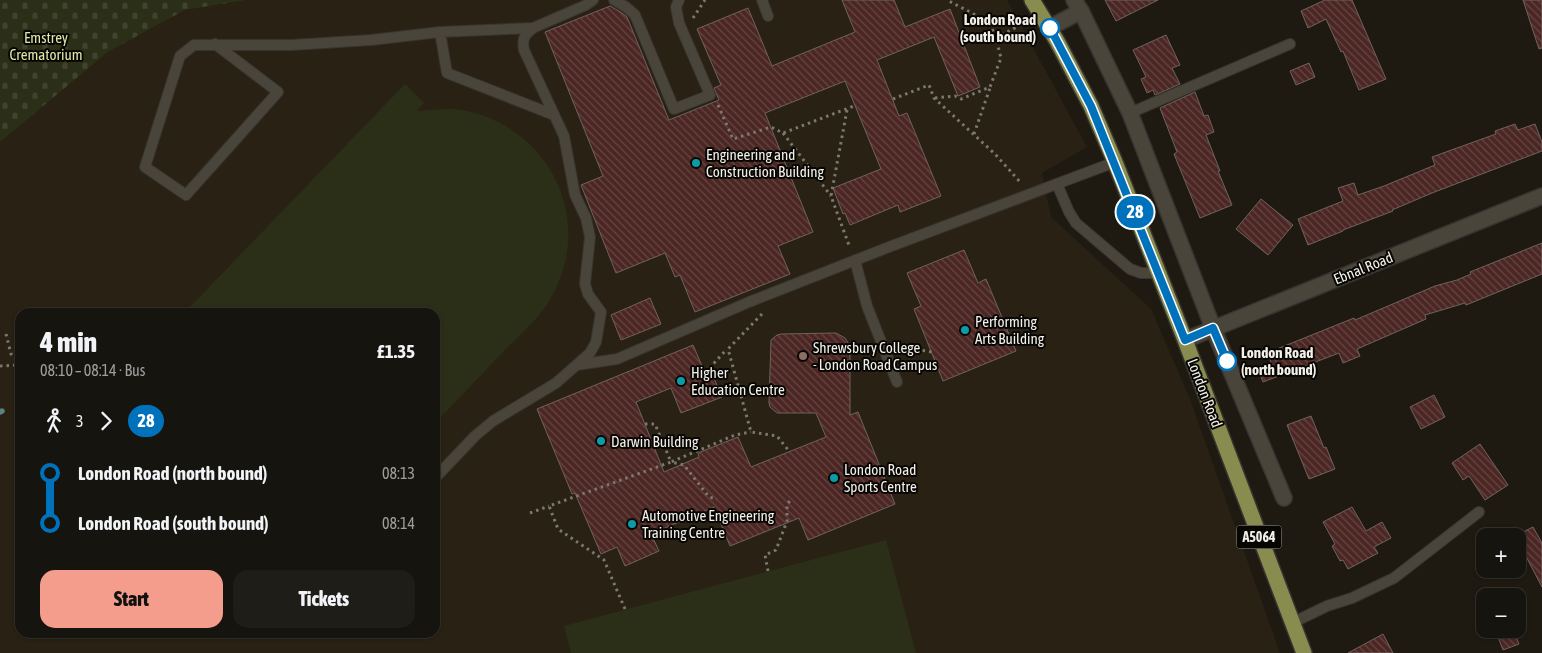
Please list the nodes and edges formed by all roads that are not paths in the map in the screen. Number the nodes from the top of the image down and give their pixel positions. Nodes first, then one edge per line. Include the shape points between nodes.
1 (594, 0) edge
2 (614, 0) edge
3 (679, 0) edge
4 (762, 0) edge
5 (1032, 0) edge
6 (1078, 5) edge
7 (768, 16) dead end
8 (533, 28) junction
9 (1050, 28) junction
10 (440, 32) junction
11 (215, 44) junction
12 (1290, 44) dead end
13 (1130, 113) junction
14 (554, 115) junction
15 (1115, 162) junction
16 (1057, 184) junction
17 (1542, 196) edge
18 (855, 260) junction
19 (1159, 274) junction
20 (1213, 328) junction
21 (1185, 340) junction
22 (577, 365) junction
23 (898, 382) dead end
24 (440, 473) edge
25 (1284, 498) dead end
26 (1479, 512) dead end
27 (1292, 623) junction
28 (1304, 653) edge

1 - 8 lane
2 - 3 lane via 635,15 674,109 710,96 679,23 676,7
4 - 7 lane
5 - 9 main road, London Road / A5064
6 - 9 street
6 - 13 street
8 - 10 lane
8 - 14 lane via 522,40 524,50
9 - 15 main road, London Road / A5064 via 1091,106
10 - 11 lane via 292,45
10 - 14 lane via 447,74
11 - 11 lane via 194,45 180,56 145,167 186,195 278,92
12 - 13 lane
13 - 20 street
14 - 22 lane via 564,136 575,195 586,218 590,237 585,284 600,312 596,342
15 - 16 lane
15 - 19 main road, London Road / A5064
16 - 18 lane
16 - 19 lane via 1076,223 1130,269 1141,274
17 - 20 street, Ebnal Road
18 - 22 lane via 617,359
18 - 23 lane via 867,306
19 - 21 main road, London Road / A5064
20 - 21 street, Ebnal Road
20 - 25 street
21 - 27 main road, London Road / A5064
22 - 24 lane via 556,383 492,421
26 - 27 lane via 1394,578
27 - 28 main road, London Road / A5064

